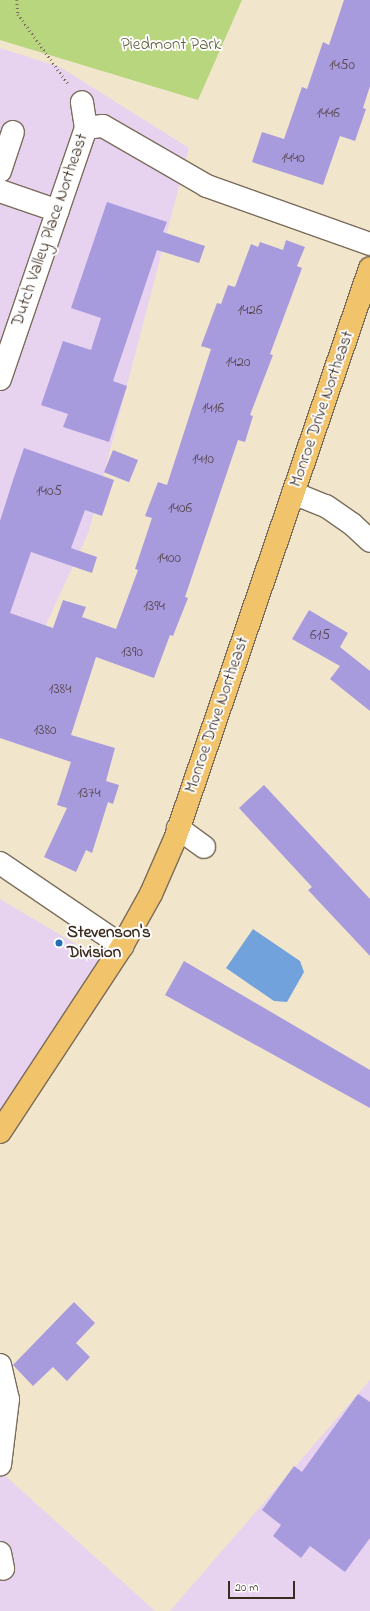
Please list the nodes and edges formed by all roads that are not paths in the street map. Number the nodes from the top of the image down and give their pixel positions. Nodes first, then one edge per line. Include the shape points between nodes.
1 (82, 102) road end
2 (86, 128) junction
3 (13, 132) dead end
4 (0, 171) edge
5 (0, 191) edge
6 (58, 211) junction
7 (370, 244) edge
8 (370, 268) edge
9 (0, 379) edge
10 (293, 493) junction
11 (370, 542) edge
12 (178, 828) junction
13 (204, 847) dead end
14 (0, 863) edge
15 (122, 946) junction
16 (0, 1132) edge
17 (0, 1365) edge
18 (0, 1464) edge

1 - 2 street, Dutch Valley Place Northeast
2 - 6 street, Dutch Valley Place Northeast
2 - 7 street via 103,126 208,186
3 - 4 street
5 - 6 street
6 - 9 street, Dutch Valley Place Northeast
8 - 10 main road, Monroe Drive Northeast
10 - 11 street via 326,506 352,524
10 - 12 main road, Monroe Drive Northeast
12 - 13 street
12 - 15 main road, Monroe Drive Northeast via 151,894
14 - 15 street
15 - 16 main road, Monroe Drive Northeast
17 - 18 street via 8,1399

